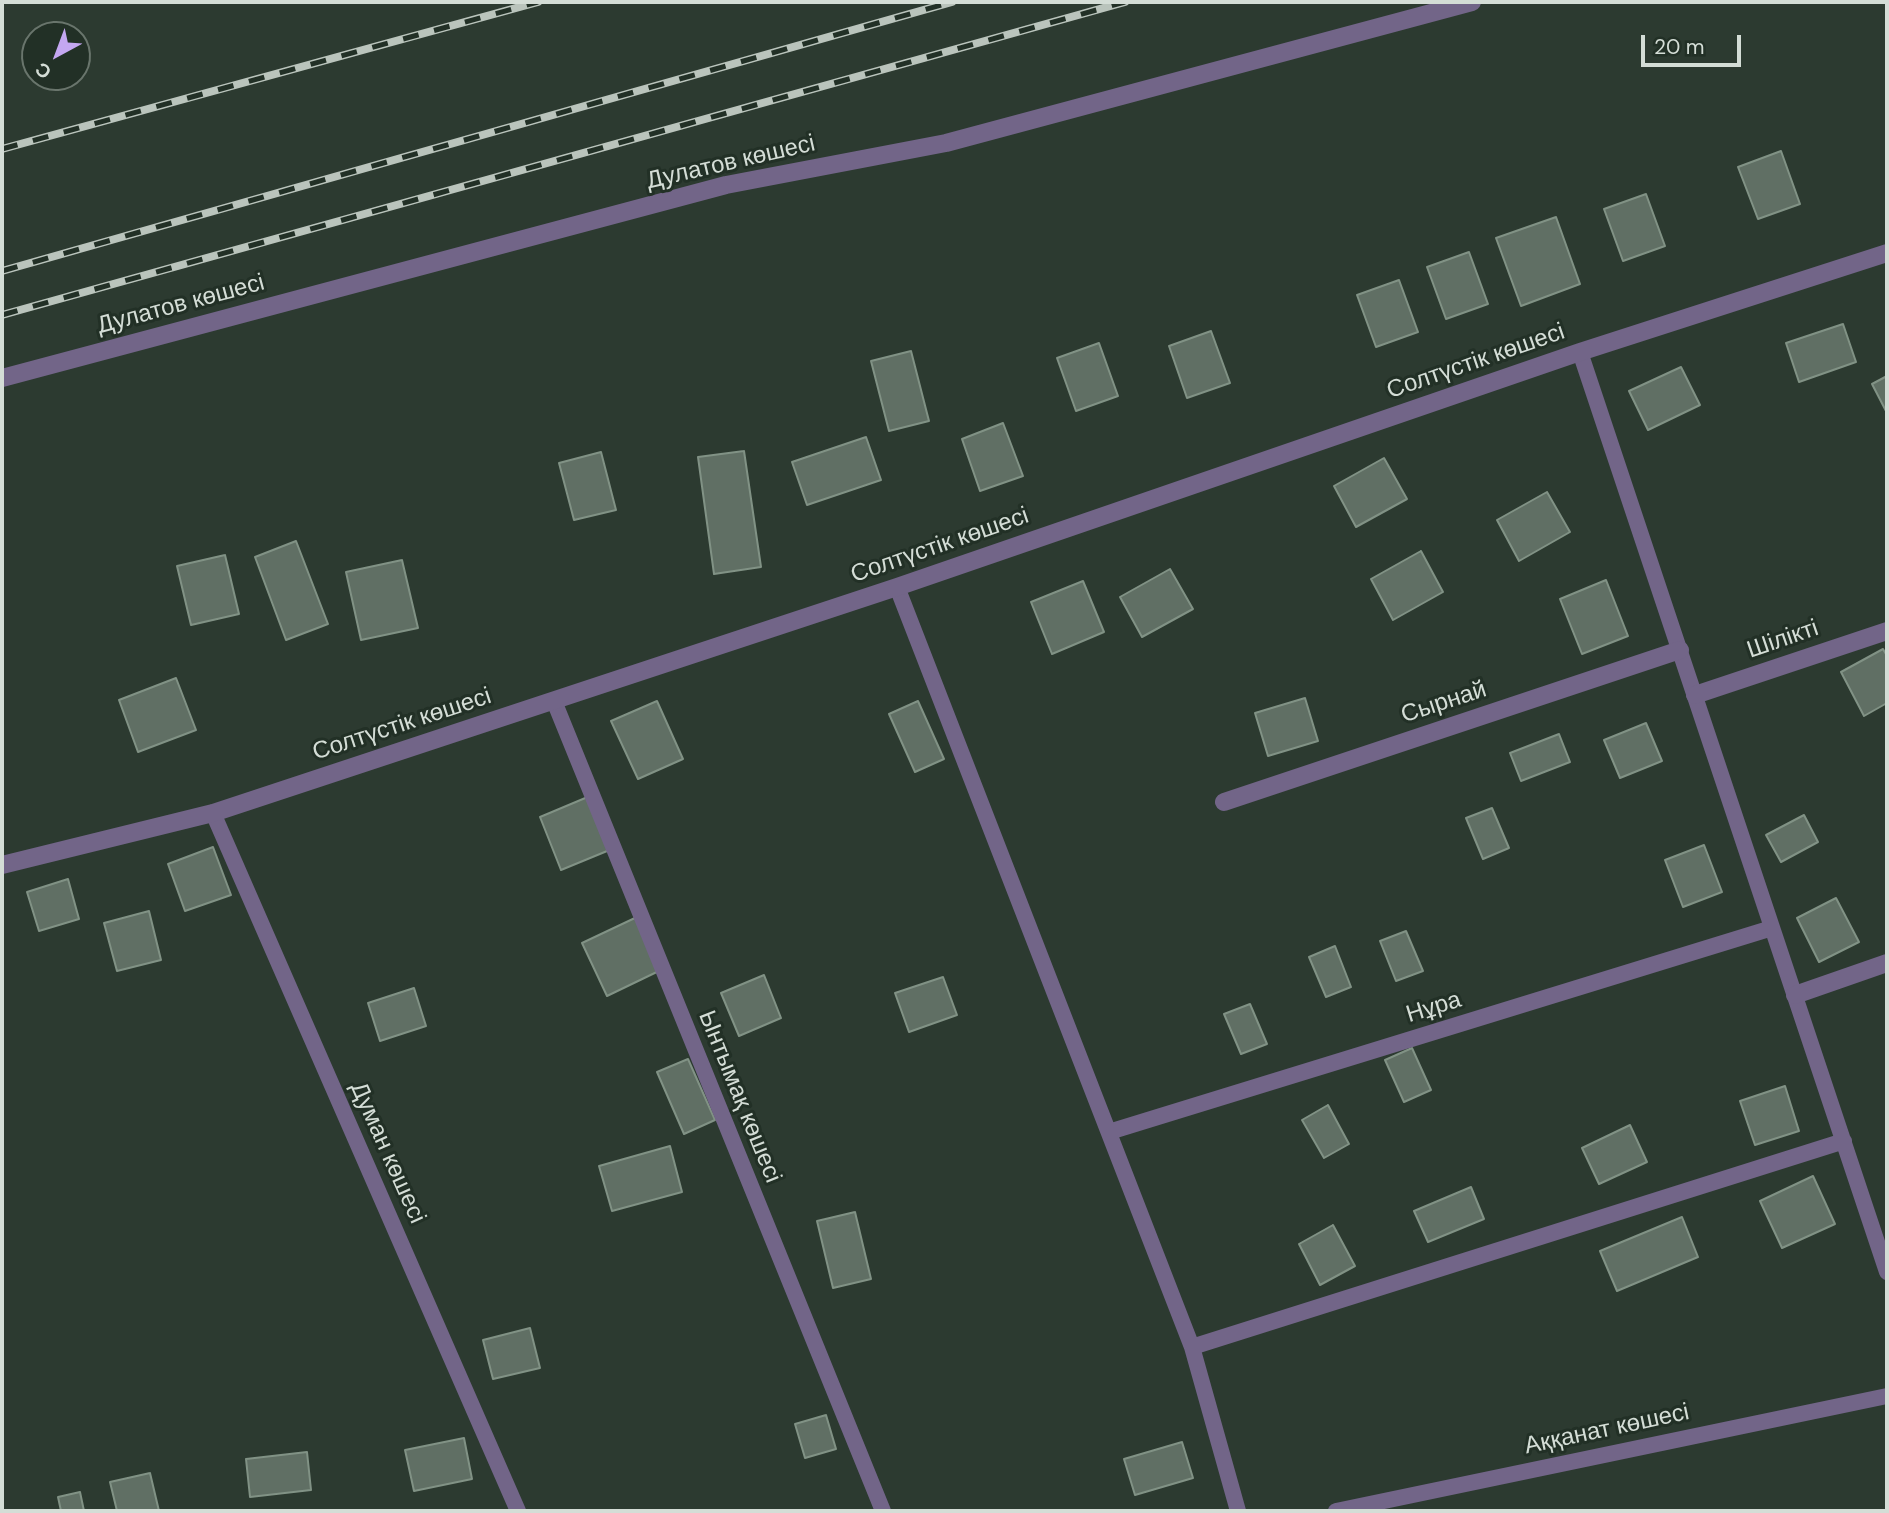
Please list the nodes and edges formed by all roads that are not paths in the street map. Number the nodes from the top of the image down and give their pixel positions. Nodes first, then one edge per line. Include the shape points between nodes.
1 (1472, 2) edge
2 (1887, 253) edge
3 (1580, 352) junction
4 (2, 378) edge
5 (897, 587) junction
6 (1887, 631) edge
7 (1680, 650) junction
8 (1695, 695) junction
9 (554, 701) junction
10 (1224, 802) dead end
11 (213, 813) junction
12 (2, 865) edge
13 (1772, 928) junction
14 (1887, 963) edge
15 (1795, 995) junction
16 (1109, 1132) junction
17 (1843, 1141) junction
18 (1887, 1272) edge
19 (1192, 1347) junction
20 (1887, 1396) edge
21 (518, 1511) edge
22 (883, 1511) edge
23 (1238, 1511) edge
24 (1336, 1511) edge

1 - 4 street, Дулатов көшесі via 946,144 726,185
2 - 3 street, Солтүстік көшесі
3 - 5 street, Солтүстік көшесі
3 - 7 lane
5 - 9 street, Солтүстік көшесі
5 - 16 lane
6 - 8 street, Шілікті
7 - 8 lane
7 - 10 street, Сырнай
8 - 13 lane
9 - 11 street, Солтүстік көшесі
9 - 22 lane, Ынтымақ көшесі
11 - 12 street, Солтүстік көшесі
11 - 21 lane, Думан көшесі
13 - 15 lane
13 - 16 lane, Нұра
14 - 15 street
15 - 17 lane
16 - 19 lane
17 - 18 lane
17 - 19 lane
19 - 23 lane
20 - 24 lane, Аққанат көшесі

